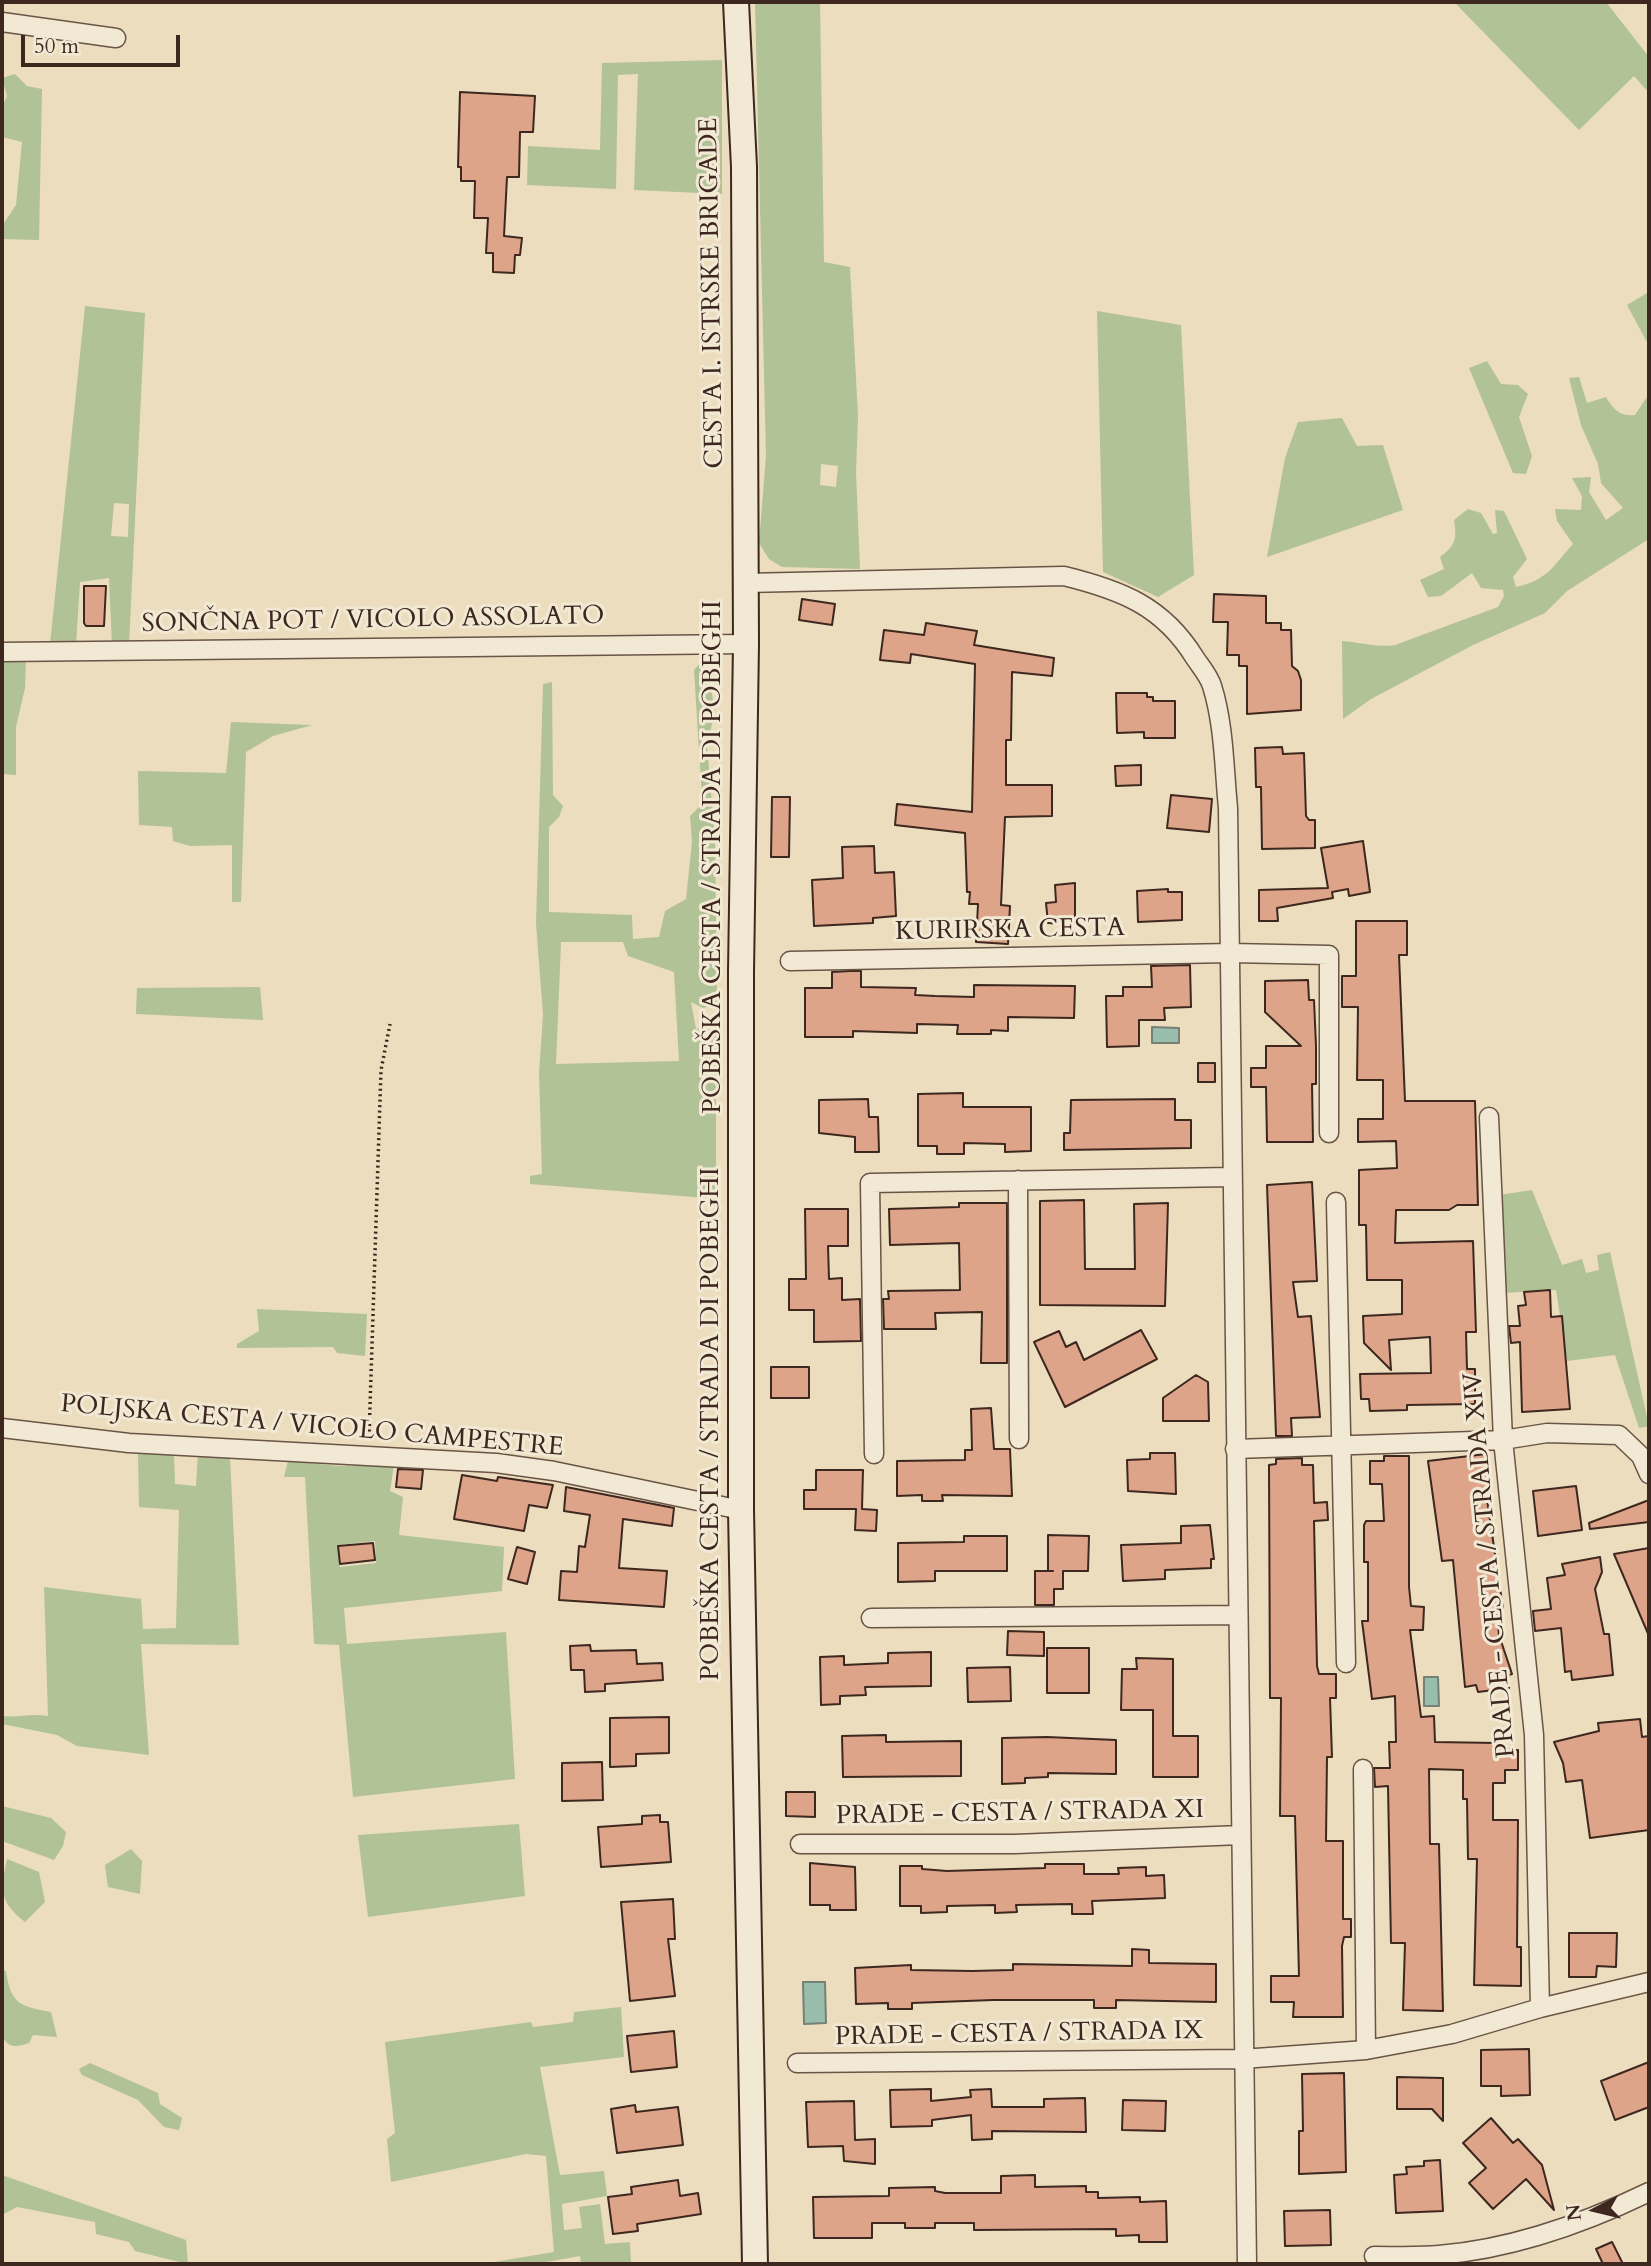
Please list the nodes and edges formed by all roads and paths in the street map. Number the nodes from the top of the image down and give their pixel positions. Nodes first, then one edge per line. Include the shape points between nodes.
1 (736, 2) edge
2 (2, 22) edge
3 (116, 38) dead end
4 (746, 583) junction
5 (746, 644) junction
6 (2, 652) edge
7 (1231, 953) junction
8 (790, 961) dead end
9 (390, 1024) dead end
10 (1489, 1117) dead end
11 (1329, 1133) dead end
12 (1231, 1177) junction
13 (1018, 1180) junction
14 (1336, 1202) dead end
15 (2, 1428) edge
16 (1019, 1439) dead end
17 (1503, 1440) junction
18 (1340, 1443) junction
19 (1235, 1449) junction
20 (874, 1454) dead end
21 (371, 1457) junction
22 (1649, 1474) edge
23 (741, 1510) junction
24 (1238, 1615) junction
25 (871, 1618) dead end
26 (1346, 1663) dead end
27 (1363, 1769) dead end
28 (1241, 1835) junction
29 (800, 1844) dead end
30 (1649, 1982) edge
31 (1541, 2008) junction
32 (1366, 2050) junction
33 (1242, 2059) junction
34 (797, 2063) dead end
35 (1649, 2192) edge
36 (1374, 2256) dead end
37 (755, 2264) edge
38 (1247, 2264) edge

1 - 4 street, CESTA I. ISTRSKE BRIGADE via 744,167
2 - 3 street
4 - 5 street, POBEŠKA CESTA / STRADA DI POBEGHI
4 - 7 street via 1064,576 1112,588 1154,611 1184,639 1214,695 1228,808
5 - 6 street, SONČNA POT / VICOLO ASSOLATO
5 - 23 street, POBEŠKA CESTA / STRADA DI POBEGHI
7 - 8 street, KURIRSKA CESTA
7 - 11 street, KURIRSKA CESTA via 1329,955
7 - 12 street
9 - 21 path via 378,1121
10 - 17 street, PRADE - CESTA / STRADA XIV
12 - 13 street
12 - 19 street
13 - 16 street
13 - 20 street via 870,1183
14 - 18 street
15 - 21 street, POLJSKA CESTA / VICOLO CAMPESTRE via 129,1443
17 - 18 street
17 - 22 street via 1547,1433 1619,1435 1641,1456
17 - 31 street, PRADE - CESTA / STRADA XIV via 1534,1735
18 - 19 street
18 - 26 street
19 - 24 street
21 - 23 street, POLJSKA CESTA / VICOLO CAMPESTRE via 496,1463 554,1471
23 - 37 street, POBEŠKA CESTA / STRADA DI POBEGHI
24 - 25 street
24 - 28 street
27 - 32 street
28 - 29 street, PRADE - CESTA / STRADA XI via 1015,1844
28 - 33 street
30 - 31 street, PRADE - CESTA / STRADA IX
31 - 32 street, PRADE - CESTA / STRADA IX via 1452,2034
32 - 33 street, PRADE - CESTA / STRADA IX
33 - 34 street, PRADE - CESTA / STRADA IX
33 - 38 street
35 - 36 street via 1612,2210 1514,2242 1439,2255

